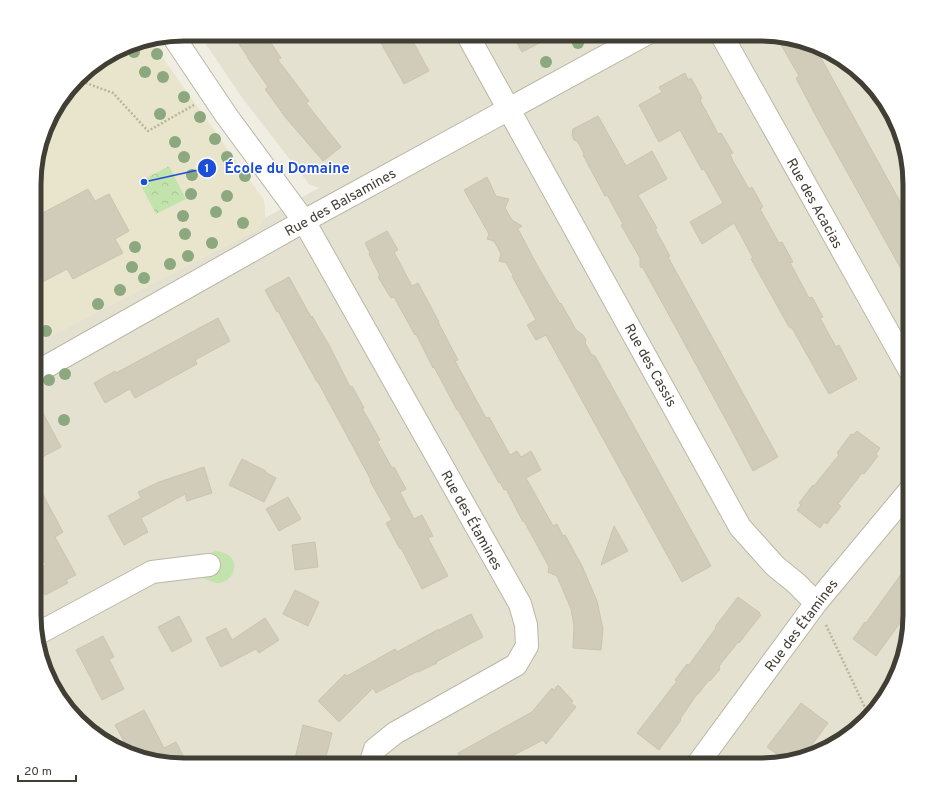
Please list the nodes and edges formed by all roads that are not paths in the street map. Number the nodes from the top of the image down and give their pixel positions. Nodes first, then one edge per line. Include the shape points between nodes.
1 (176, 41) edge
2 (471, 41) edge
3 (633, 41) edge
4 (725, 41) edge
5 (509, 110) junction
6 (304, 221) junction
7 (903, 359) edge
8 (41, 370) edge
9 (903, 498) edge
10 (209, 565) dead end
11 (816, 603) junction
12 (42, 631) edge
13 (372, 758) edge
14 (702, 758) edge

1 - 6 street, Rue des Étamines via 212,95
2 - 5 street, Rue des Cassis
3 - 5 street, Rue des Balsamines
4 - 7 street, Rue des Acacias
5 - 6 street, Rue des Balsamines
5 - 11 street, Rue des Cassis via 740,526 775,566
6 - 8 street, Rue des Balsamines
6 - 13 street, Rue des Étamines via 520,604 526,625 527,646 516,665 395,733 375,750
9 - 11 street, Rue des Étamines
10 - 12 street via 152,572
11 - 14 street, Rue des Étamines

